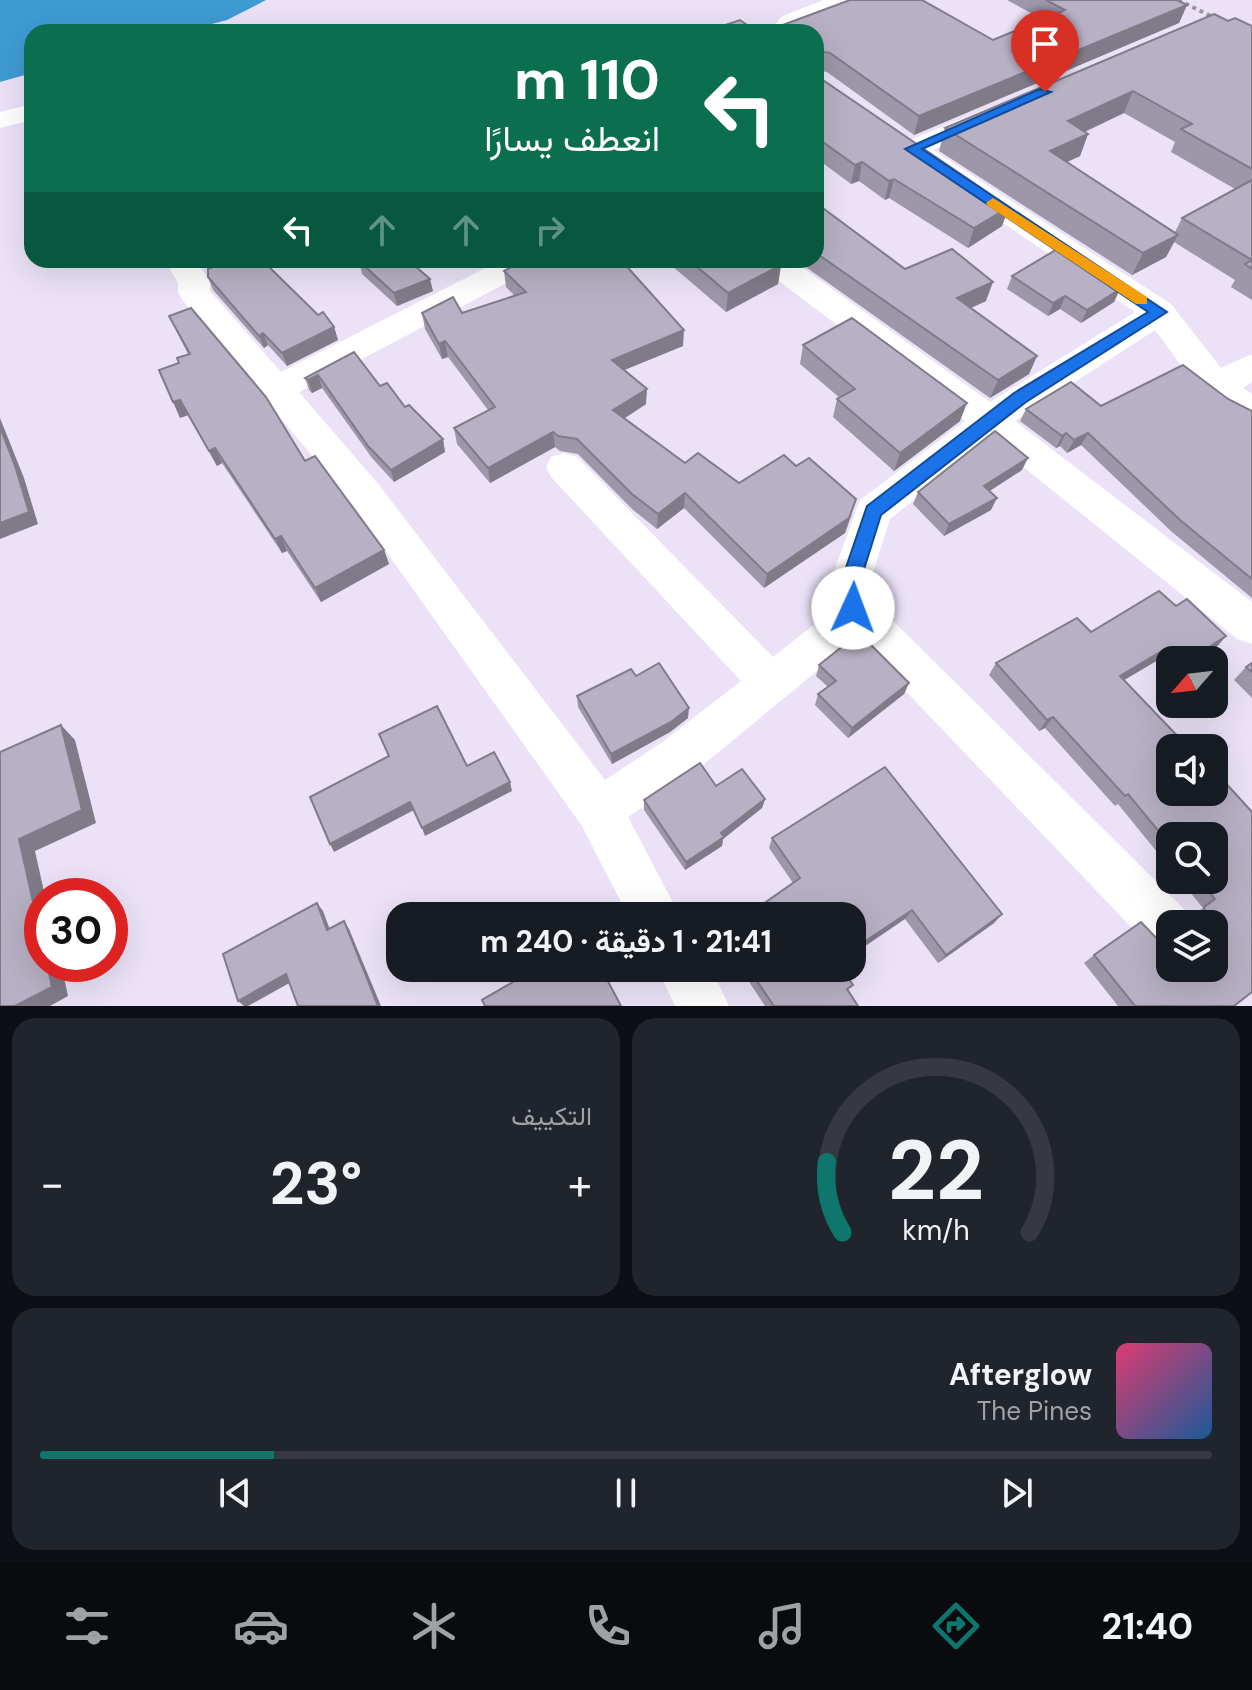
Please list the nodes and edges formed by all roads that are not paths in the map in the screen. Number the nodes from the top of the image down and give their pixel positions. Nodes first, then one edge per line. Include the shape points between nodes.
1 (845, 0) edge
2 (788, 24) edge
3 (1024, 101) edge
4 (24, 114) edge
5 (0, 120) edge
6 (186, 268) edge
7 (510, 268) edge
8 (782, 268) edge
9 (1159, 312) junction
10 (1252, 366) edge
11 (1217, 387) junction
12 (276, 389) junction
13 (1252, 412) edge
14 (990, 421) junction
15 (564, 467) dead end
16 (853, 608) junction
17 (1252, 626) edge
18 (772, 685) junction
19 (599, 810) junction
20 (648, 902) edge
21 (1156, 917) edge
22 (690, 982) edge
23 (703, 1006) edge

1 - 2 street
3 - 9 street via 900,140
4 - 5 street
6 - 12 street via 194,293
7 - 12 street
8 - 14 street
9 - 11 street
9 - 14 street
10 - 11 street
11 - 13 street
12 - 19 street via 366,495
14 - 16 street via 874,511 850,582
14 - 17 street
15 - 18 street
16 - 18 street via 840,629
16 - 21 street
18 - 19 street
19 - 20 street
22 - 23 street

